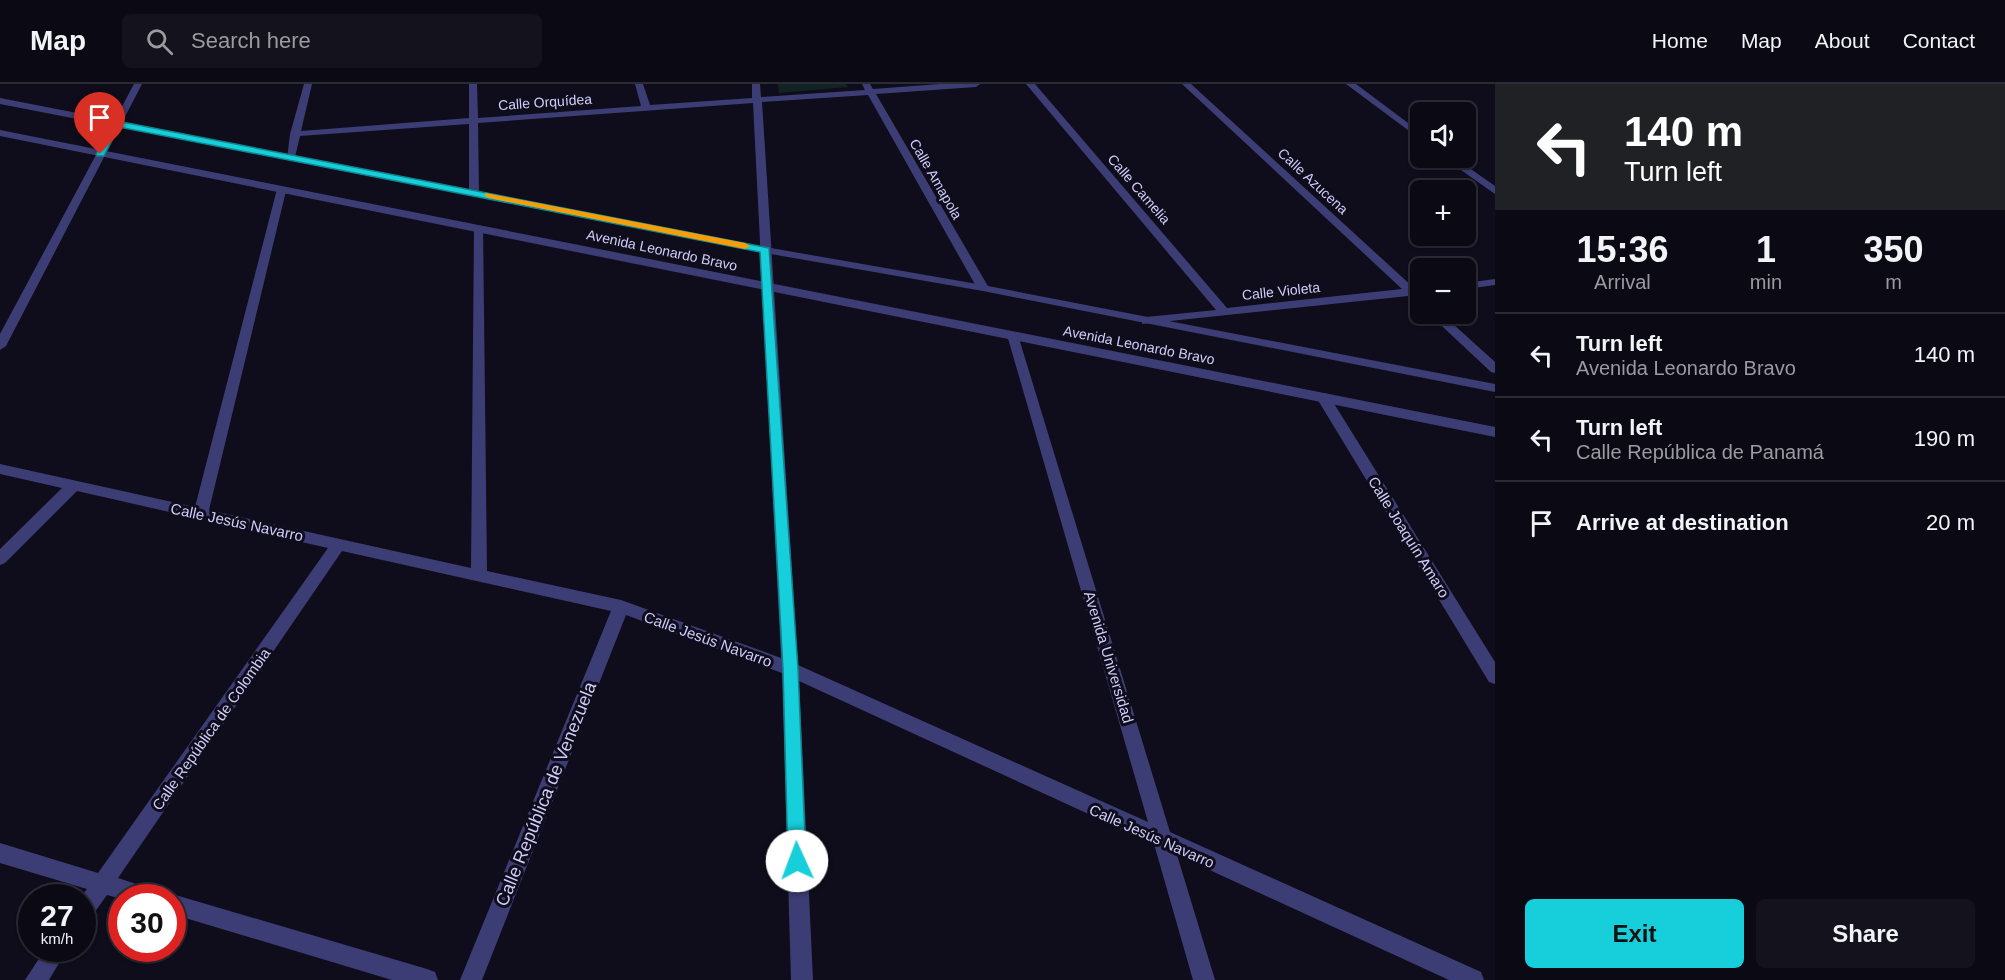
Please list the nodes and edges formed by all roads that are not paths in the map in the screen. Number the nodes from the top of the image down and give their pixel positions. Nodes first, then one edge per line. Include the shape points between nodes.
1 (138, 84) edge
2 (308, 84) edge
3 (473, 84) edge
4 (639, 84) edge
5 (975, 84) edge
6 (1030, 84) edge
7 (1186, 84) edge
8 (1350, 84) edge
9 (868, 88) edge
10 (756, 92) edge
11 (0, 101) edge
12 (646, 108) junction
13 (473, 121) junction
14 (117, 124) junction
15 (1410, 129) edge
16 (0, 133) edge
17 (295, 134) junction
18 (100, 154) junction
19 (290, 157) junction
20 (1463, 168) edge
21 (281, 191) junction
22 (1495, 191) edge
23 (474, 193) junction
24 (479, 228) junction
25 (765, 250) junction
26 (1495, 282) edge
27 (1476, 285) edge
28 (767, 287) junction
29 (983, 288) junction
30 (1410, 288) edge
31 (1410, 295) edge
32 (1226, 313) junction
33 (1146, 321) junction
34 (1446, 324) edge
35 (1013, 335) junction
36 (0, 346) edge
37 (1495, 369) edge
38 (1495, 388) edge
39 (1323, 397) junction
40 (1495, 432) edge
41 (0, 469) edge
42 (74, 485) junction
43 (201, 514) junction
44 (339, 544) junction
45 (0, 559) edge
46 (479, 575) junction
47 (621, 607) junction
48 (790, 669) junction
49 (1495, 677) edge
50 (1164, 842) junction
51 (0, 853) edge
52 (103, 884) junction
53 (108, 885) edge
54 (96, 894) edge
55 (186, 908) edge
56 (48, 962) edge
57 (36, 980) edge
58 (427, 980) edge
59 (471, 980) edge
60 (802, 980) edge
61 (1204, 980) edge
62 (1473, 980) edge

1 - 14 street
2 - 17 street
3 - 13 street
4 - 12 street
5 - 9 street, Calle Orquídea
6 - 32 street, Calle Camelia
7 - 30 street, Calle Azucena
8 - 15 street
9 - 10 street, Calle Orquídea
9 - 29 street, Calle Amapola
10 - 12 street, Calle Orquídea
10 - 25 street
11 - 14 street, Avenida Leonardo Bravo
12 - 13 street, Calle Orquídea
13 - 17 street, Calle Orquídea
13 - 23 street
14 - 18 street
14 - 19 street, Avenida Leonardo Bravo
16 - 18 street, Avenida Leonardo Bravo
17 - 19 street
18 - 21 street, Avenida Leonardo Bravo
18 - 36 street
19 - 23 street, Avenida Leonardo Bravo
20 - 22 street
21 - 24 street, Avenida Leonardo Bravo
21 - 43 street
23 - 25 street, Avenida Leonardo Bravo
24 - 28 street, Avenida Leonardo Bravo
24 - 46 street
25 - 28 street
25 - 29 street, Avenida Leonardo Bravo
26 - 27 street
28 - 35 street, Avenida Leonardo Bravo
28 - 48 street
29 - 33 street, Avenida Leonardo Bravo
31 - 32 street, Calle Violeta
32 - 33 street, Calle Violeta
33 - 38 street, Avenida Leonardo Bravo
34 - 37 street
35 - 39 street, Avenida Leonardo Bravo
35 - 50 street, Avenida Universidad
39 - 40 street, Avenida Leonardo Bravo
39 - 49 street, Calle Joaquín Amaro
41 - 42 street, Calle Jesús Navarro
42 - 43 street, Calle Jesús Navarro
42 - 45 street
43 - 44 street, Calle Jesús Navarro
44 - 46 street, Calle Jesús Navarro
44 - 52 street, Calle República de Colombia
46 - 47 street, Calle Jesús Navarro
47 - 48 street, Calle Jesús Navarro
47 - 59 street, Calle República de Venezuela
48 - 50 street, Calle Jesús Navarro
48 - 60 street
50 - 61 street, Avenida Universidad
50 - 62 street, Calle Jesús Navarro
51 - 52 street
52 - 53 street
52 - 54 street, Calle República de Colombia
55 - 58 street
56 - 57 street

